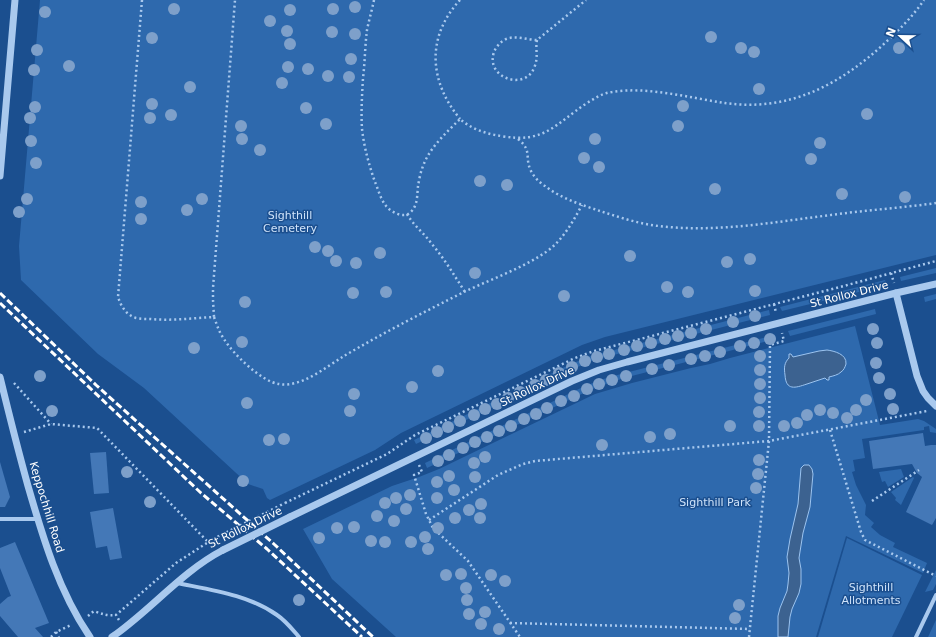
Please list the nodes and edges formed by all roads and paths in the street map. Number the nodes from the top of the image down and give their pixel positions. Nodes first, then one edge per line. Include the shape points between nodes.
1 (15, 0) edge
2 (142, 0) edge
3 (236, 0) edge
4 (374, 0) edge
5 (460, 0) edge
6 (586, 0) edge
7 (924, 0) edge
8 (537, 40) junction
9 (460, 119) junction
10 (518, 139) junction
11 (0, 176) edge
12 (936, 203) edge
13 (582, 205) junction
14 (407, 214) junction
15 (936, 284) edge
16 (465, 292) junction
17 (896, 293) junction
18 (214, 317) junction
19 (779, 323) junction
20 (0, 377) edge
21 (10, 380) dead end
22 (933, 409) edge
23 (51, 424) junction
24 (830, 430) junction
25 (14, 434) junction
26 (768, 441) junction
27 (415, 456) junction
28 (919, 470) dead end
29 (872, 501) dead end
30 (285, 503) dead end
31 (0, 519) edge
32 (37, 519) junction
33 (429, 520) junction
34 (208, 542) junction
35 (936, 576) edge
36 (177, 583) junction
37 (936, 595) edge
38 (116, 615) junction
39 (80, 621) junction
40 (510, 623) junction
41 (125, 628) junction
42 (750, 629) junction
43 (56, 632) junction
44 (51, 637) edge
45 (59, 637) edge
46 (90, 637) edge
47 (112, 637) edge
48 (299, 637) edge
49 (520, 637) edge
50 (749, 637) edge
51 (916, 637) edge

1 - 11 street
2 - 18 path via 118,297 123,308 137,318 162,320
3 - 18 path via 213,288
4 - 14 path via 367,30 362,129 366,152 385,206 397,214
5 - 9 path via 443,24 437,46 436,73 450,106
6 - 8 path
7 - 10 path via 913,15 863,62 840,78 803,96 768,104 737,104 662,93 608,92 579,108 543,134
8 - 8 path via 514,37 500,43 493,55 495,69 504,77 516,80 528,76 538,55
9 - 10 path via 490,134
9 - 14 path via 426,159 419,178 415,207
10 - 13 path via 526,147 531,171 538,181 559,195
12 - 13 path via 740,226 700,228 653,225
13 - 16 path via 568,229 547,251
14 - 16 path via 442,256
15 - 17 street, St Rollox Drive
16 - 18 path via 373,340 306,379 289,384 274,383 245,363 225,341
17 - 19 street, St Rollox Drive
17 - 22 street via 917,376
19 - 26 path via 784,341 770,345
19 - 27 street, St Rollox Drive via 599,370
20 - 25 street, Keppochhill Road
21 - 23 path
22 - 24 path
23 - 25 path
23 - 34 path via 97,428
24 - 26 path
24 - 35 path via 865,540
25 - 32 street, Keppochhill Road
26 - 33 path via 535,461 498,475
26 - 42 path
27 - 33 path via 422,472 414,475
27 - 36 street, St Rollox Drive, bridge via 223,550 203,561
28 - 29 path
30 - 34 path, bridge
31 - 32 street
32 - 39 street, Keppochhill Road via 51,560
33 - 40 path via 433,528 468,561
34 - 38 path via 176,563
36 - 41 street, St Rollox Drive
36 - 48 street via 253,602 279,616
37 - 51 street
38 - 39 path via 109,616 94,611
38 - 41 path
39 - 43 path
39 - 46 street, Keppochhill Road
40 - 42 path
40 - 49 path
41 - 47 street, St Rollox Drive
42 - 50 path
43 - 44 path
43 - 45 path

